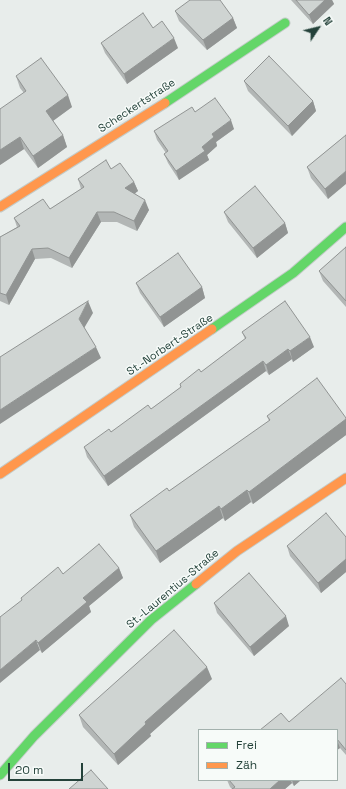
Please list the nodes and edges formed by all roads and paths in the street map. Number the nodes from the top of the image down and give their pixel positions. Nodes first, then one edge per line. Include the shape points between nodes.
1 (285, 23) dead end
2 (0, 207) edge
3 (346, 227) edge
4 (0, 474) edge
5 (346, 478) edge
6 (0, 775) edge

1 - 2 street, Scheckertstraße via 129,127
3 - 4 street, St.-Norbert-Straße via 293,273 254,302
5 - 6 street, St.-Laurentius-Straße via 237,551 151,620 34,736

